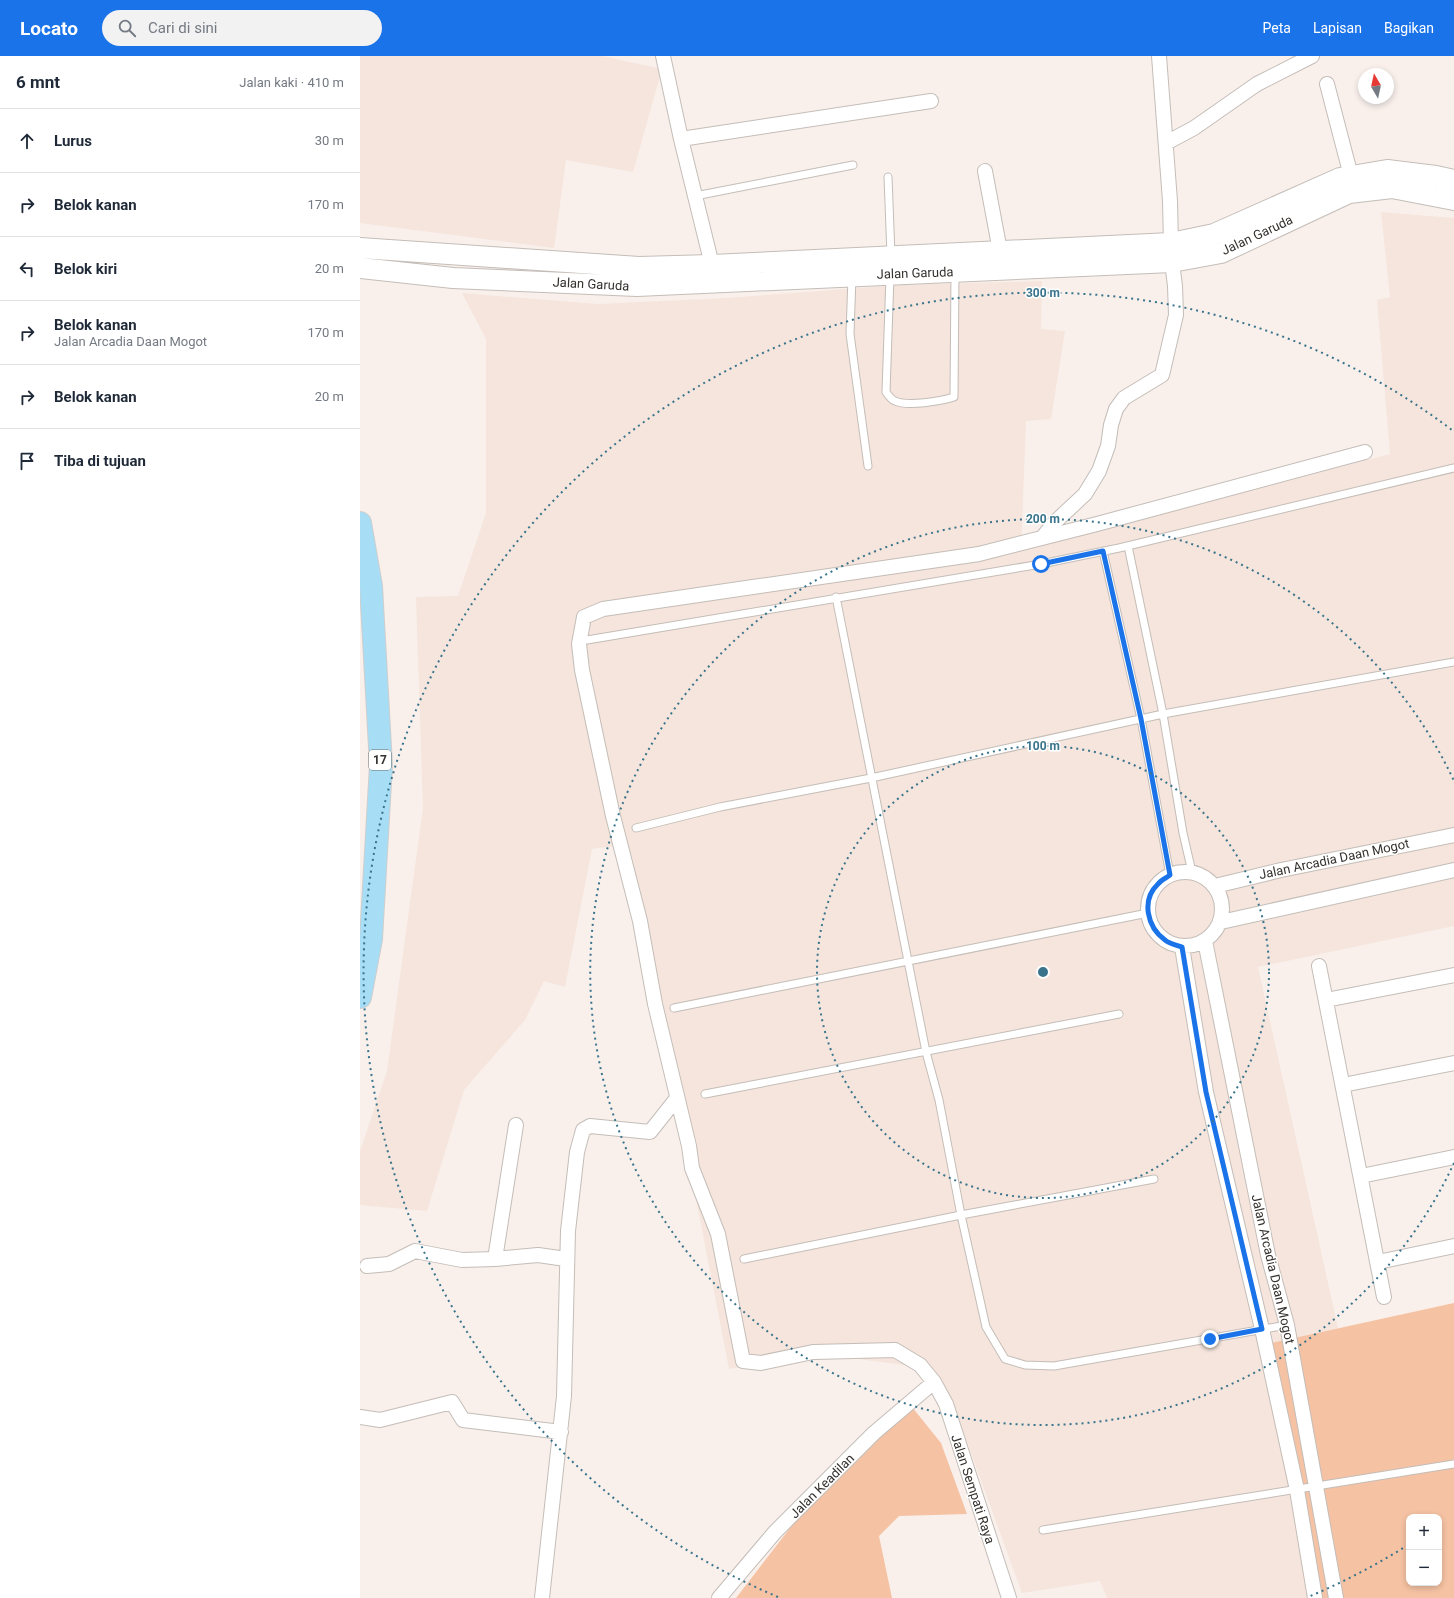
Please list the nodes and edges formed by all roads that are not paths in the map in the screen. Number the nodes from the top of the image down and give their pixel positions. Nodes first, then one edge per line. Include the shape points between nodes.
1 (663, 56) edge
2 (1159, 56) edge
3 (1306, 57) edge
4 (1327, 84) dead end
5 (931, 101) dead end
6 (681, 139) junction
7 (1166, 143) junction
8 (853, 165) dead end
9 (985, 171) dead end
10 (1351, 176) junction
11 (888, 177) dead end
12 (1454, 180) edge
13 (695, 196) junction
14 (1454, 200) edge
15 (1171, 243) junction
16 (360, 248) edge
17 (1000, 251) junction
18 (456, 254) junction
19 (1172, 262) junction
20 (955, 263) junction
21 (712, 265) junction
22 (891, 265) junction
23 (639, 267) junction
24 (360, 268) edge
25 (852, 276) junction
26 (453, 278) junction
27 (637, 286) junction
28 (1366, 452) dead end
29 (868, 466) dead end
30 (1454, 468) edge
31 (360, 523) edge
32 (1042, 538) junction
33 (1128, 546) junction
34 (1103, 551) junction
35 (836, 597) junction
36 (586, 640) dead end
37 (1454, 662) edge
38 (1163, 714) junction
39 (1141, 719) junction
40 (871, 778) junction
41 (636, 828) dead end
42 (1454, 834) edge
43 (1454, 870) edge
44 (1192, 872) junction
45 (1170, 875) junction
46 (1215, 886) junction
47 (1148, 913) junction
48 (1221, 922) junction
49 (1205, 942) junction
50 (1182, 947) junction
51 (908, 962) junction
52 (1319, 966) dead end
53 (1454, 975) edge
54 (360, 997) edge
55 (1326, 1000) junction
56 (674, 1008) dead end
57 (1119, 1014) dead end
58 (926, 1052) junction
59 (1454, 1063) edge
60 (1343, 1085) junction
61 (705, 1094) dead end
62 (677, 1098) junction
63 (516, 1125) dead end
64 (1454, 1157) edge
65 (1361, 1176) junction
66 (1154, 1179) dead end
67 (961, 1215) junction
68 (1454, 1246) edge
69 (495, 1259) junction
70 (566, 1259) junction
71 (744, 1259) dead end
72 (1378, 1262) junction
73 (366, 1266) dead end
74 (1384, 1297) dead end
75 (1287, 1325) junction
76 (1262, 1329) junction
77 (934, 1382) junction
78 (360, 1417) edge
79 (561, 1432) junction
80 (1454, 1464) edge
81 (1316, 1486) junction
82 (1297, 1490) junction
83 (1043, 1530) dead end
84 (542, 1598) edge
85 (718, 1598) edge
86 (1009, 1598) edge
87 (1316, 1598) edge
88 (1336, 1598) edge

1 - 6 street
2 - 7 street
3 - 7 street via 1257,84 1194,128
4 - 10 street
5 - 6 street
6 - 13 street
7 - 15 street
8 - 13 lane
9 - 17 street
10 - 12 main road, Jalan Garuda via 1387,170
10 - 15 main road, Jalan Garuda via 1340,178 1214,234
11 - 22 lane
13 - 21 street
14 - 19 main road, Jalan Garuda via 1392,188 1349,193 1221,253
15 - 17 main road, Jalan Garuda
16 - 18 main road, Jalan Garuda
17 - 20 main road, Jalan Garuda
18 - 23 main road, Jalan Garuda
18 - 26 main road
19 - 20 main road, Jalan Garuda
19 - 32 street via 1176,315 1162,375 1124,398 1116,409 1108,446 1099,471 1085,494
20 - 22 main road, Jalan Garuda
20 - 22 lane via 954,397 910,404 894,401 886,392
21 - 22 main road, Jalan Garuda
21 - 23 main road, Jalan Garuda
22 - 25 main road, Jalan Garuda
23 - 27 main road
24 - 26 main road, Jalan Garuda
25 - 27 main road, Jalan Garuda
25 - 29 lane via 850,334
26 - 27 main road, Jalan Garuda
28 - 32 street
30 - 33 lane
31 - 54 highway, 17 via 371,586 381,765 371,939
32 - 62 street via 979,554 603,609 584,618 579,644 582,670 613,816 640,921 655,1004
33 - 34 lane
33 - 38 lane
34 - 35 lane via 1041,564
34 - 39 lane
35 - 36 lane
35 - 40 lane
37 - 38 lane
38 - 39 lane
38 - 44 lane
39 - 40 lane
39 - 45 lane
40 - 41 lane via 720,807
40 - 51 lane
42 - 46 street, Jalan Arcadia Daan Mogot
43 - 48 street
44 - 45 street
44 - 46 street
45 - 47 street via 1158,884 1149,897
46 - 48 street via 1221,897
47 - 50 street via 1153,929 1166,941
47 - 51 lane
48 - 49 street
49 - 50 street
49 - 75 street, Jalan Arcadia Daan Mogot via 1268,1255
50 - 76 street, Jalan Arcadia Daan Mogot via 1206,1092
51 - 56 lane
51 - 58 lane
52 - 55 street
53 - 55 street
55 - 60 street
57 - 58 lane
58 - 61 lane
58 - 67 lane via 939,1100
59 - 60 street
60 - 65 street
62 - 70 street via 650,1132 590,1126 583,1130 577,1152
62 - 77 street, Jalan Sempati Raya via 692,1168 718,1234 744,1361 761,1362 813,1352 895,1350 920,1364
63 - 69 street
64 - 65 street
65 - 72 street
66 - 67 lane
67 - 71 lane
67 - 76 lane via 986,1327 1005,1359 1025,1365 1054,1366
68 - 72 street
69 - 70 street via 538,1255
69 - 73 street via 462,1260 415,1251 388,1264
70 - 79 street via 565,1372
72 - 74 street
75 - 76 lane
75 - 81 street, Jalan Arcadia Daan Mogot
76 - 82 street, Jalan Arcadia Daan Mogot
77 - 85 street, Jalan Keadilan via 874,1433 775,1532
77 - 86 street, Jalan Sempati Raya via 946,1404
78 - 79 street via 380,1420 452,1402 463,1420
79 - 84 street
80 - 81 lane
81 - 82 lane
81 - 88 street, Jalan Arcadia Daan Mogot
82 - 83 lane
82 - 87 street, Jalan Arcadia Daan Mogot

